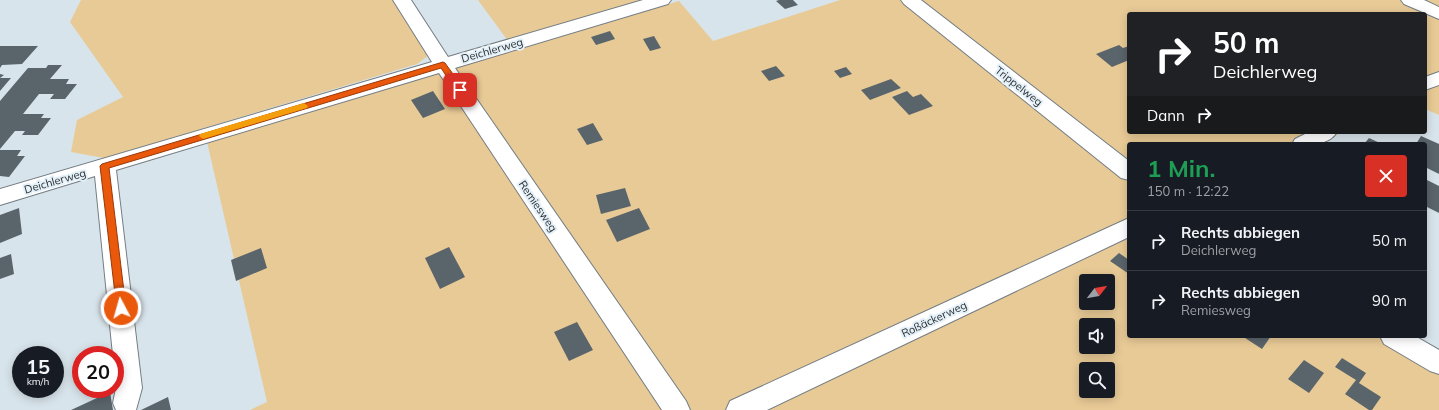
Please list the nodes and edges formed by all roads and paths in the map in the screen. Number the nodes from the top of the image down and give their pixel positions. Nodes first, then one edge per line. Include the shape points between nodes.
1 (402, 0) edge
2 (662, 0) edge
3 (910, 0) edge
4 (1410, 0) edge
5 (1439, 14) edge
6 (443, 65) junction
7 (1439, 78) edge
8 (1427, 83) edge
9 (1323, 134) edge
10 (1306, 142) edge
11 (105, 166) junction
12 (1127, 170) edge
13 (0, 197) edge
14 (1127, 228) edge
15 (1396, 338) edge
16 (1439, 363) edge
17 (126, 402) dead end
18 (677, 410) edge
19 (739, 410) edge

1 - 6 lane, Remiesweg
2 - 6 lane, Deichlerweg
3 - 12 lane, Trippelweg
4 - 5 lane
6 - 11 lane, Deichlerweg
6 - 18 lane, Remiesweg
7 - 8 lane
9 - 10 lane
11 - 13 lane, Deichlerweg
11 - 17 lane via 130,388
14 - 19 lane, Roßäckerweg
15 - 16 lane

